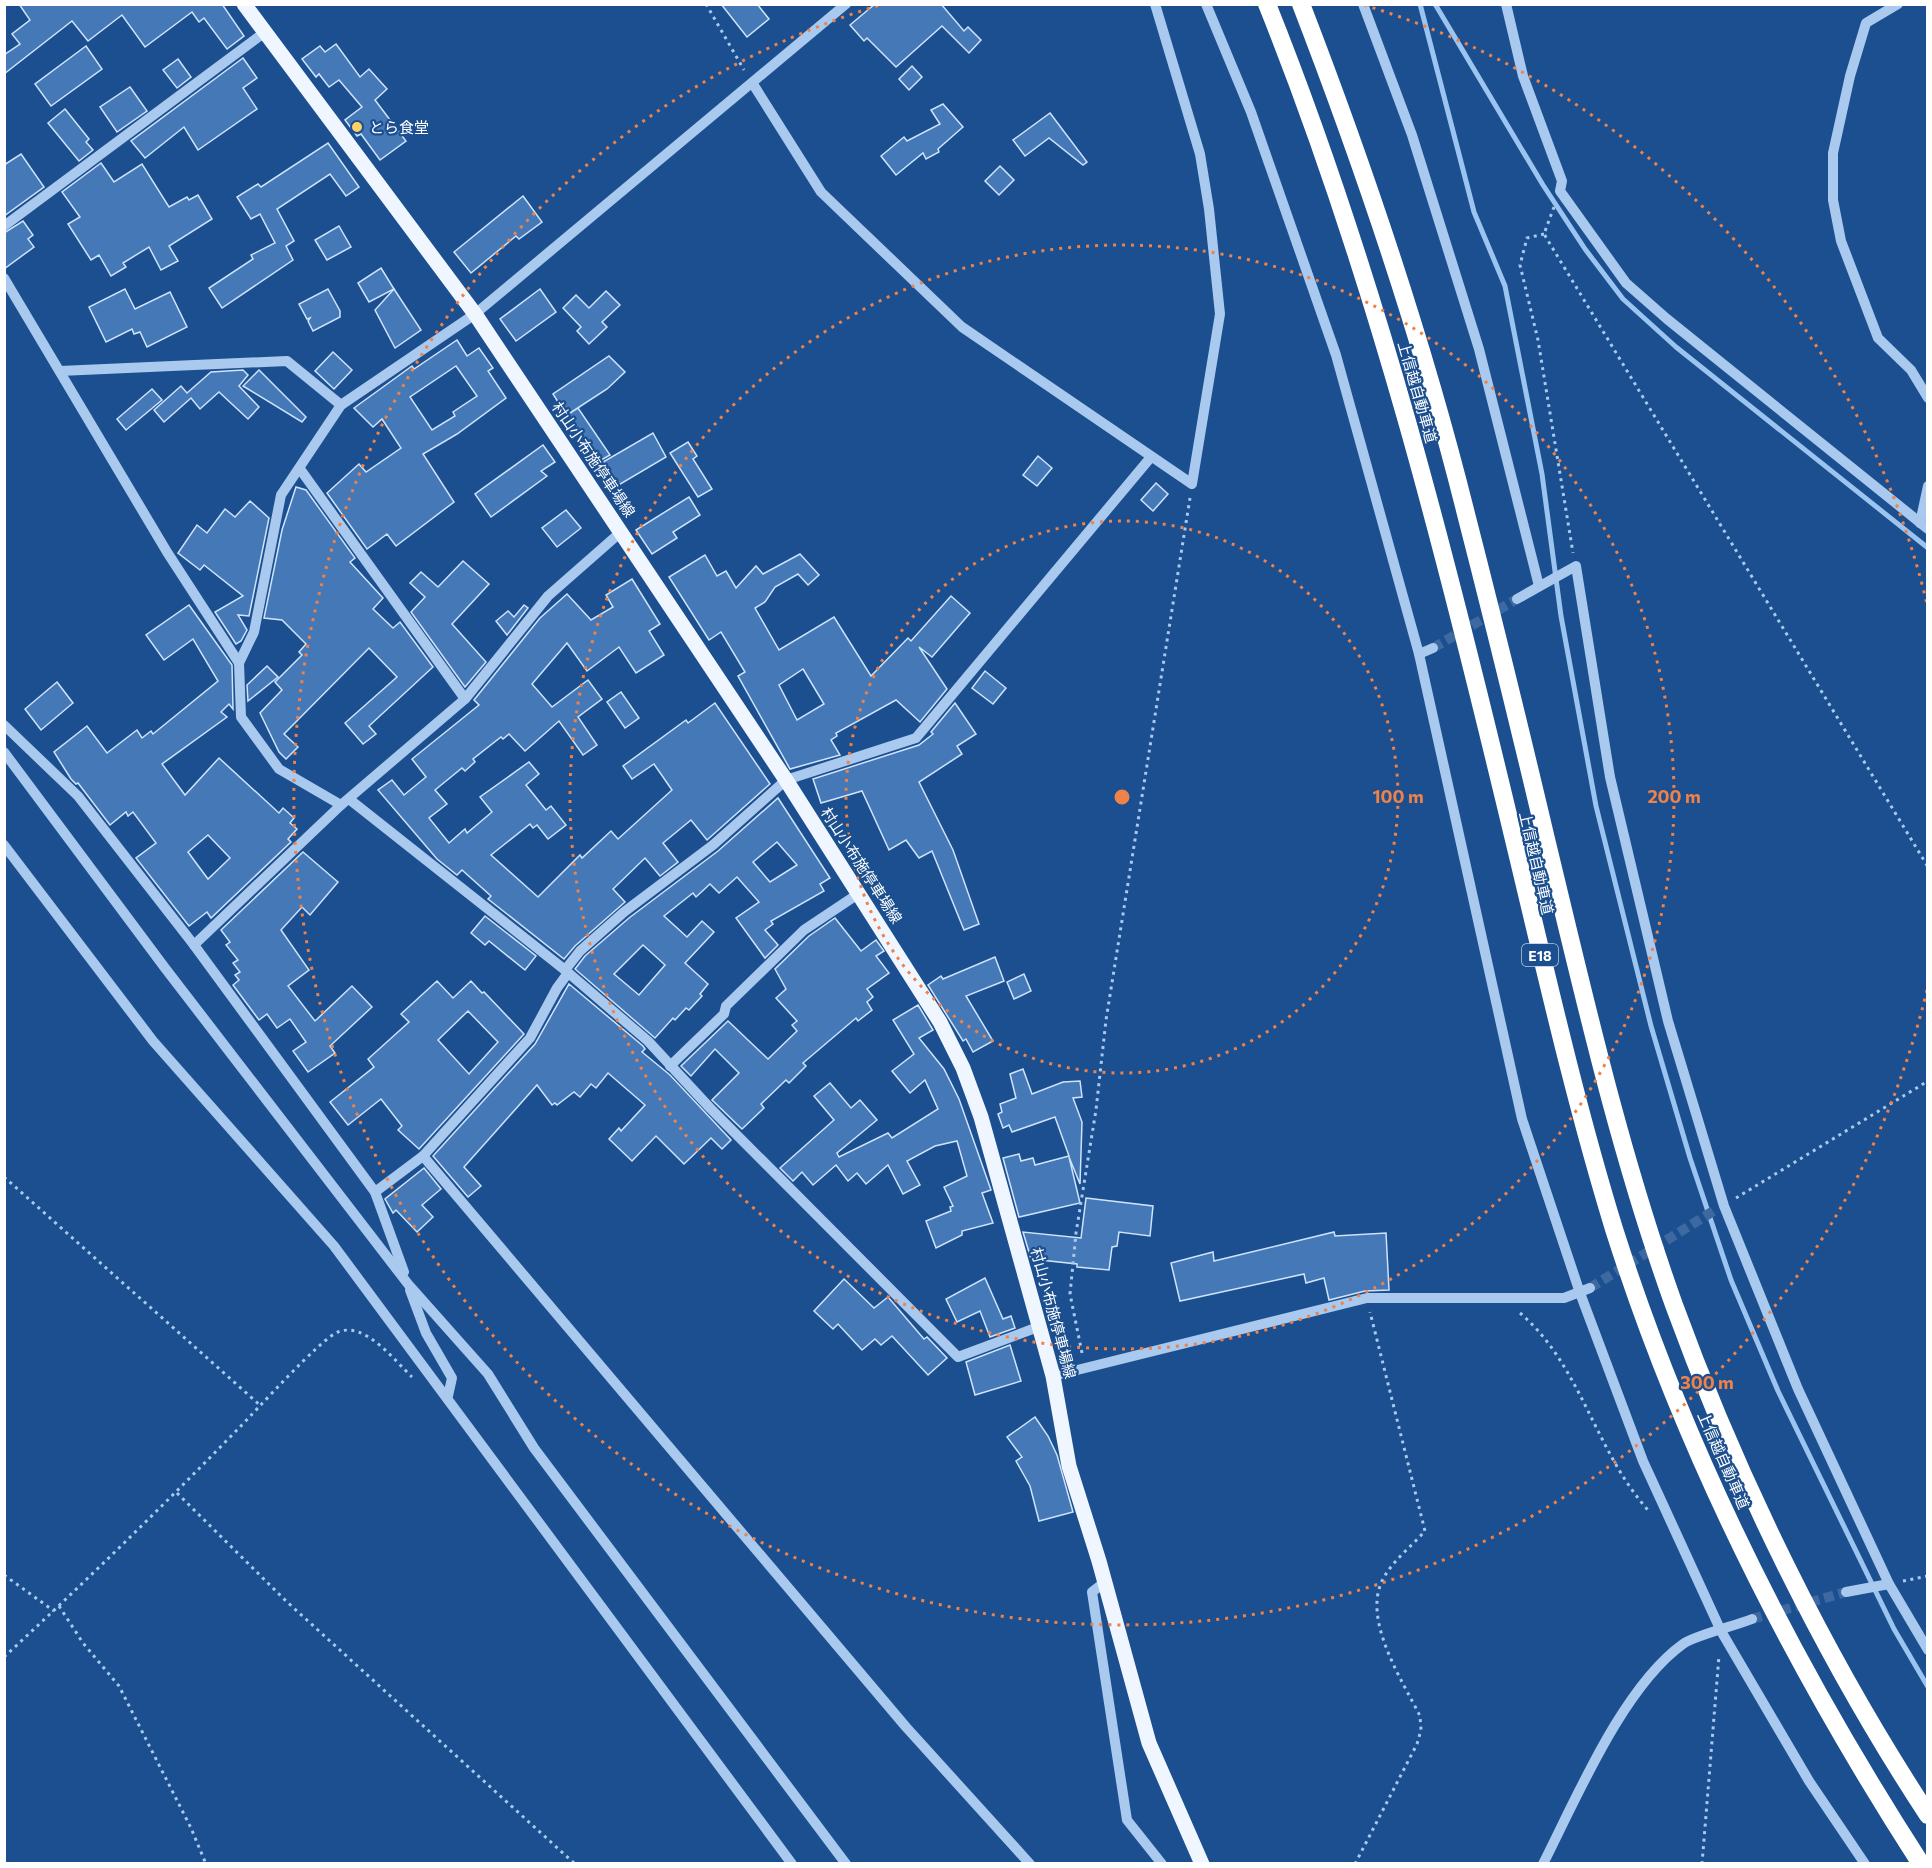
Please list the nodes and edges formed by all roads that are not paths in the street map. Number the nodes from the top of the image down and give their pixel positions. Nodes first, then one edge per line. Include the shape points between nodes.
1 (244, 4) edge
2 (846, 4) edge
3 (1155, 4) edge
4 (1206, 4) edge
5 (1267, 4) edge
6 (1301, 4) edge
7 (1363, 4) edge
8 (1506, 4) edge
9 (1898, 4) edge
10 (265, 32) junction
11 (753, 84) junction
12 (4, 226) edge
13 (4, 278) edge
14 (475, 314) junction
15 (60, 371) junction
16 (1928, 399) edge
17 (341, 405) junction
18 (1151, 457) junction
19 (300, 469) junction
20 (1928, 486) edge
21 (1924, 526) edge
22 (622, 531) junction
23 (1539, 586) junction
24 (1517, 599) tunnel mouth
25 (1433, 648) tunnel mouth
26 (1419, 654) junction
27 (239, 663) junction
28 (465, 699) junction
29 (4, 725) edge
30 (4, 752) edge
31 (786, 780) junction
32 (345, 802) junction
33 (4, 845) edge
34 (858, 894) junction
35 (194, 945) junction
36 (566, 972) junction
37 (670, 1066) junction
38 (423, 1156) junction
39 (375, 1192) junction
40 (408, 1284) junction
41 (1585, 1291) junction
42 (1038, 1327) junction
43 (1053, 1376) junction
44 (448, 1396) junction
45 (1105, 1582) junction
46 (1889, 1584) junction
47 (1846, 1592) tunnel mouth
48 (1752, 1619) tunnel mouth
49 (1721, 1631) junction
50 (1928, 1650) edge
51 (1928, 1815) edge
52 (1199, 1862) edge
53 (792, 1863) edge
54 (846, 1863) edge
55 (1030, 1863) edge
56 (1162, 1863) edge
57 (1543, 1863) edge
58 (1865, 1863) edge
59 (1921, 1863) edge

1 - 10 main road, 村山小布施停車場線
2 - 11 street
3 - 18 street via 1200,154 1220,314 1192,484
4 - 26 street via 1251,112 1336,355
5 - 59 highway, 上信越自動車道 / E18 via 1338,193 1400,392 1563,1048 1616,1233 1646,1321 1752,1566 1838,1726
6 - 51 highway, 上信越自動車道 / E18 via 1365,175 1431,384 1594,1042 1675,1307 1742,1471 1779,1549 1820,1630
7 - 23 street via 1412,135 1479,349
8 - 21 street via 1523,76 1562,181 1560,191 1626,282
9 - 16 street via 1866,23 1833,153 1833,200 1841,241 1878,338 1911,370
10 - 12 street
10 - 14 main road, 村山小布施停車場線
11 - 14 street
11 - 18 street via 821,192 962,327
13 - 15 street
14 - 17 street
14 - 22 main road, 村山小布施停車場線
15 - 17 street via 287,361
15 - 27 street via 167,552
17 - 19 street
18 - 31 street via 916,738
19 - 27 street via 281,495 254,632
19 - 28 street
20 - 21 street
22 - 28 street via 548,596
22 - 31 main road, 村山小布施停車場線
23 - 24 street
23 - 46 street via 1576,566 1610,777 1668,1022 1720,1208 1798,1389
25 - 26 street
26 - 41 street via 1522,1119
27 - 32 street via 241,717 279,769
28 - 32 street
29 - 35 street via 78,796
30 - 40 street
31 - 34 main road, 村山小布施停車場線
31 - 36 street via 713,845 624,912 580,951
32 - 35 street
32 - 36 street
33 - 44 street via 153,1041 334,1246
34 - 37 street via 804,930
34 - 42 main road, 村山小布施停車場線 via 912,974 963,1068 981,1117
35 - 39 street
36 - 37 street via 648,1041
36 - 38 street via 530,1038
37 - 42 street via 958,1357
38 - 39 street
38 - 55 street via 906,1727
39 - 40 street
40 - 44 street via 426,1333 452,1378
40 - 54 street via 488,1374 534,1448
41 - 43 street via 1564,1299 1366,1298
41 - 49 street via 1642,1461
42 - 43 main road, 村山小布施停車場線
43 - 45 main road, 村山小布施停車場線 via 1069,1466
44 - 53 street
45 - 52 main road, 村山小布施停車場線 via 1149,1743
45 - 56 street via 1092,1592 1127,1820
46 - 47 street
46 - 50 street
48 - 49 street
49 - 57 street via 1685,1643 1654,1673 1615,1723
49 - 58 street via 1809,1781

